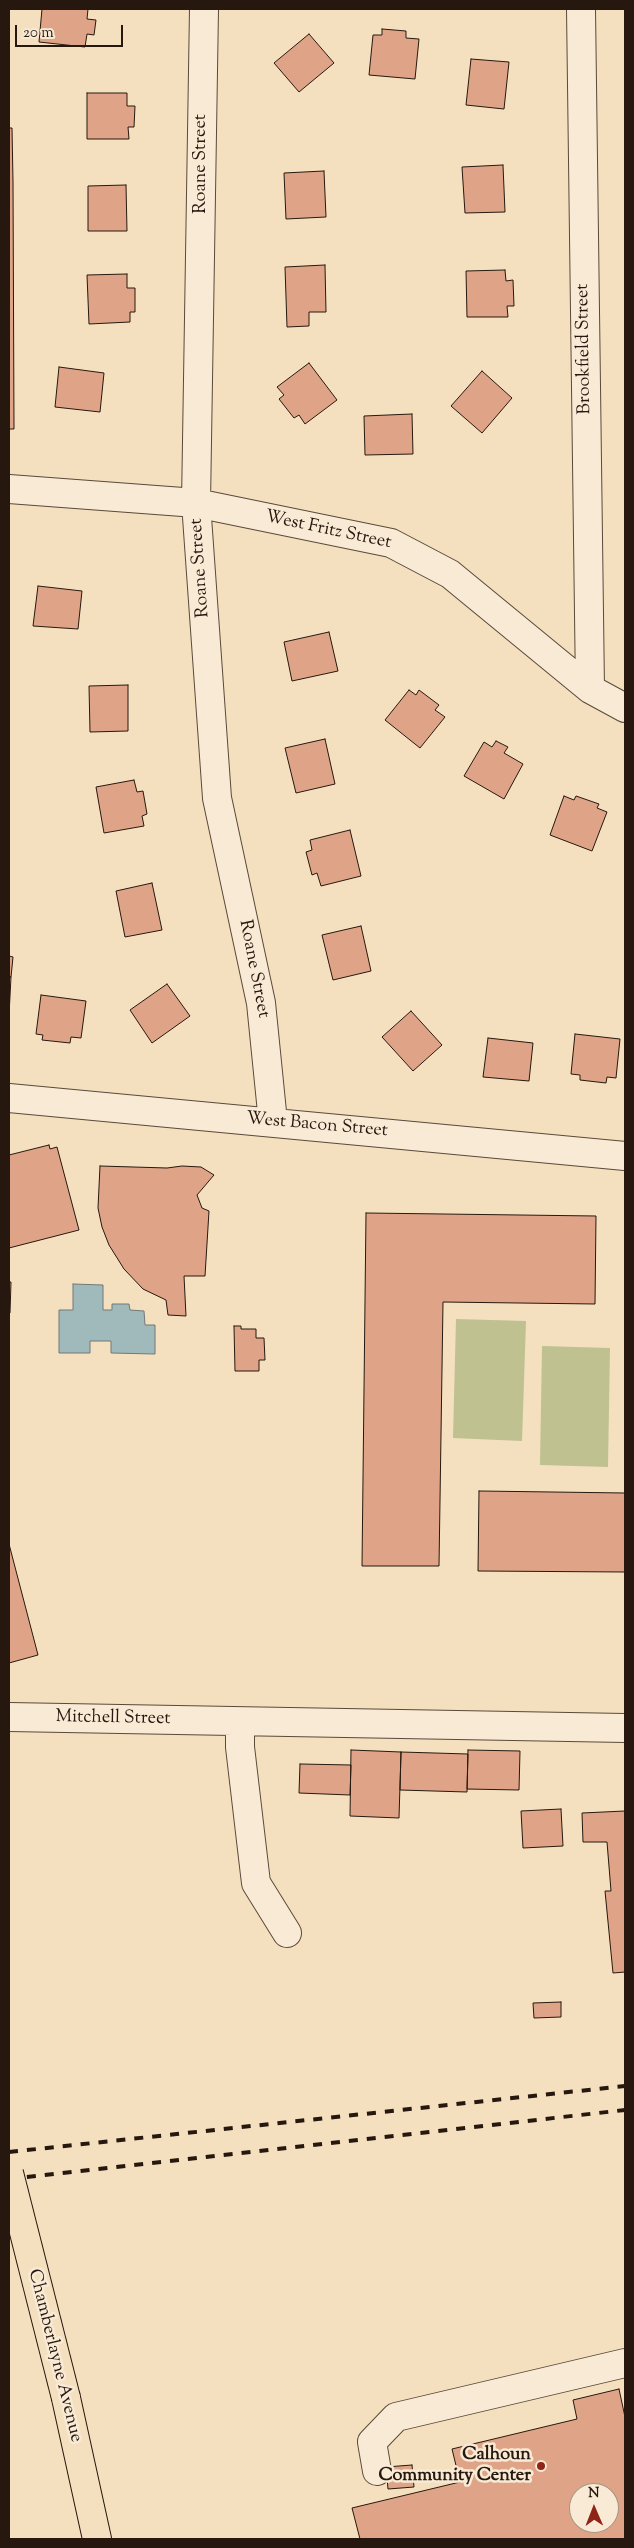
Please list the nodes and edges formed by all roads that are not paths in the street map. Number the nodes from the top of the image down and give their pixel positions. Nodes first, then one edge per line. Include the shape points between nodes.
1 (204, 9) edge
2 (581, 9) edge
3 (9, 489) edge
4 (196, 503) junction
5 (590, 689) junction
6 (625, 708) edge
7 (9, 1098) edge
8 (273, 1122) junction
9 (625, 1156) edge
10 (9, 1717) edge
11 (228, 1721) junction
12 (625, 1728) edge
13 (287, 1933) dead end
14 (9, 2173) edge
15 (625, 2363) edge
16 (377, 2471) dead end
17 (97, 2539) edge

1 - 4 street, Roane Street
2 - 5 street, Brookfield Street
3 - 4 street, West Fritz Street
4 - 5 street, West Fritz Street via 391,542 450,574
4 - 8 street, Roane Street via 217,798 262,1003
5 - 6 street, West Fritz Street
7 - 8 street, West Bacon Street
8 - 9 street, West Bacon Street
10 - 11 street, Mitchell Street
11 - 12 street, Mitchell Street
11 - 13 street via 240,1747 256,1883
14 - 17 main road, Chamberlayne Avenue, bridge via 66,2398
15 - 16 street via 396,2417 372,2442

